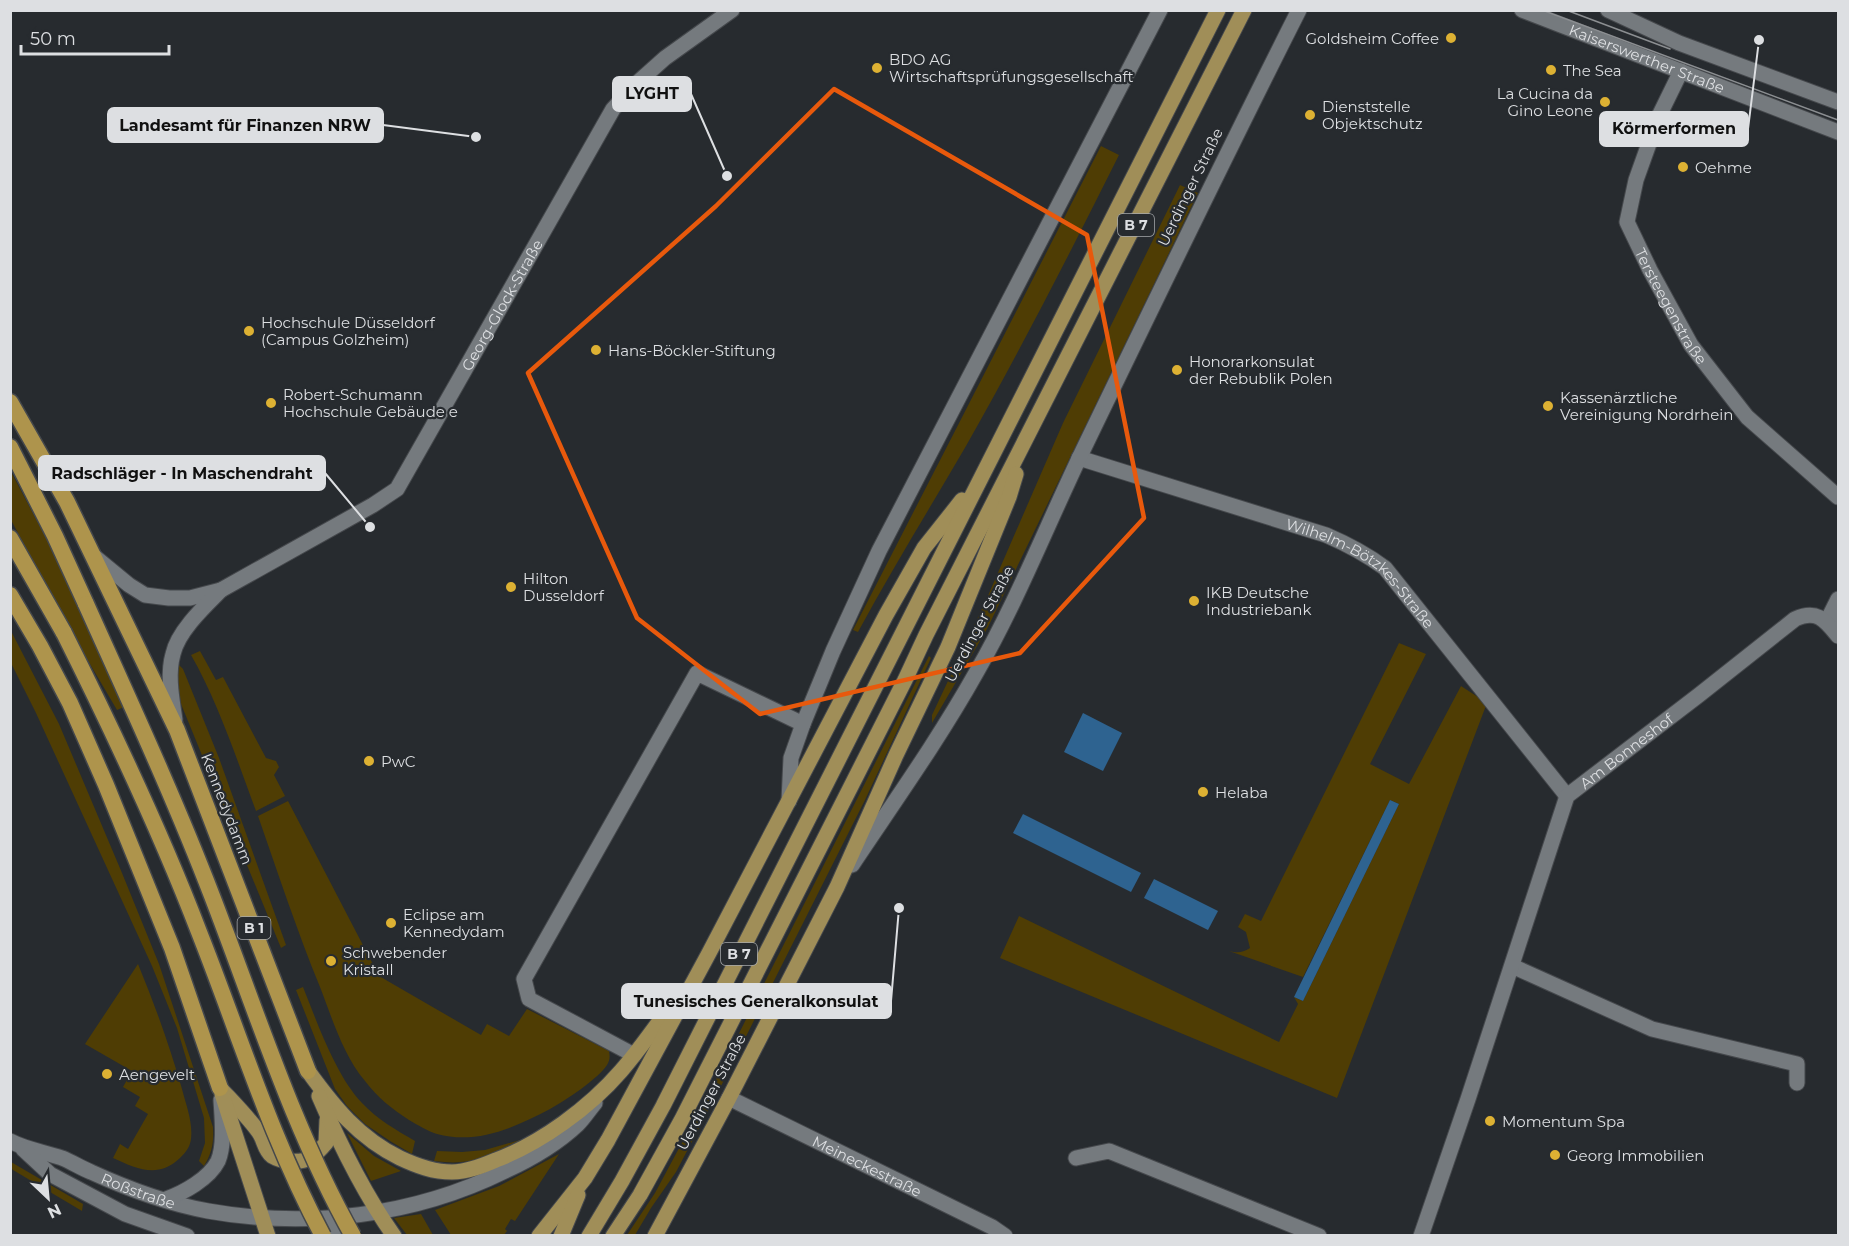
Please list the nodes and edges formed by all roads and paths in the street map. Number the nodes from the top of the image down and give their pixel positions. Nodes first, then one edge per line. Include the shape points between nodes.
1 (732, 10) edge
2 (1160, 10) edge
3 (1218, 10) edge
4 (1244, 10) edge
5 (1299, 10) edge
6 (1522, 10) edge
7 (1608, 10) edge
8 (1681, 71) junction
9 (1839, 102) edge
10 (1839, 132) edge
11 (10, 402) edge
12 (1026, 440) junction
13 (10, 447) edge
14 (1079, 458) junction
15 (982, 474) junction
16 (1839, 497) edge
17 (10, 538) edge
18 (95, 557) junction
19 (221, 590) junction
20 (10, 595) edge
21 (1839, 599) edge
22 (1834, 631) edge
23 (803, 724) junction
24 (177, 730) junction
25 (1567, 796) junction
26 (789, 801) junction
27 (837, 887) junction
28 (709, 953) junction
29 (1512, 966) junction
30 (634, 1055) junction
31 (308, 1071) junction
32 (620, 1073) junction
33 (1797, 1083) dead end
34 (220, 1088) junction
35 (729, 1098) junction
36 (327, 1114) junction
37 (16, 1144) edge
38 (1076, 1158) dead end
39 (585, 1178) junction
40 (166, 1199) junction
41 (378, 1212) junction
42 (262, 1218) junction
43 (314, 1220) junction
44 (187, 1236) edge
45 (268, 1236) edge
46 (323, 1236) edge
47 (345, 1236) edge
48 (353, 1236) edge
49 (394, 1236) edge
50 (540, 1236) edge
51 (561, 1236) edge
52 (588, 1236) edge
53 (613, 1236) edge
54 (655, 1236) edge
55 (1005, 1236) edge
56 (1319, 1236) edge
57 (1420, 1236) edge

1 - 19 street, Georg-Glock-Straße via 665,58 613,108 398,489
2 - 23 street via 879,551
3 - 15 main road, B 7
4 - 12 main road, B 7
5 - 14 street, Uerdinger Straße
6 - 8 street, Kaiserswerther Straße
7 - 9 street, Kaiserswerther Straße via 1679,43
8 - 10 street, Kaiserswerther Straße
8 - 16 street, Tersteegenstraße via 1646,152 1627,222 1691,345 1747,417
11 - 18 highway, Kennedydamm / B 1
12 - 27 main road via 1009,497 948,647
12 - 53 main road, B 7 via 682,1119
13 - 48 highway, bridge via 55,536 148,742 211,893 285,1090
14 - 25 street, Wilhelm-Bötzkes-Straße via 1326,535 1369,556 1384,568
14 - 27 street, Uerdinger Straße via 975,675
15 - 26 main road via 924,548
15 - 52 main road, B 7 via 663,1106
17 - 46 highway, bridge via 64,633 162,841 288,1163
18 - 19 street, Georg-Glock-Straße via 145,595 190,598
18 - 24 highway, Kennedydamm / B 1
19 - 24 street, Georg-Glock-Straße via 189,624 173,652 171,695
20 - 34 highway via 70,703 106,785 172,948
21 - 22 street via 1830,615
22 - 25 street, Am Bonneshof via 1814,614 1795,619
23 - 26 street via 791,758
23 - 30 street via 697,673 524,979 529,999
24 - 31 highway, Kennedydamm / B 1
25 - 29 street, Am Bonneshof
26 - 28 main road
27 - 35 main road, Uerdinger Straße
28 - 30 main road
28 - 39 main road
29 - 33 street via 1652,1029 1797,1064
29 - 57 street, Am Bonneshof
30 - 32 main road
31 - 32 main road via 345,1119 383,1150 422,1168 453,1172 506,1156 543,1137 578,1112
31 - 36 main road, Kennedydamm / B 1
32 - 41 street via 578,1124 535,1157 455,1193
34 - 36 main road via 260,1133 272,1156 285,1161 300,1162 315,1156 326,1143
34 - 40 street via 223,1124 218,1161 192,1187
34 - 42 main road
35 - 54 main road, Uerdinger Straße
35 - 55 street, Meineckestraße
36 - 41 main road, Kennedydamm / B 1
37 - 40 street, Roßstraße
37 - 44 street, Roßstraße via 50,1174 118,1210
38 - 56 street via 1109,1151
39 - 50 main road
39 - 51 main road
40 - 42 street, Roßstraße via 206,1210
41 - 43 street, Roßstraße
41 - 49 main road, Kennedydamm / B 1
42 - 43 street, Roßstraße
42 - 45 main road
43 - 47 street

